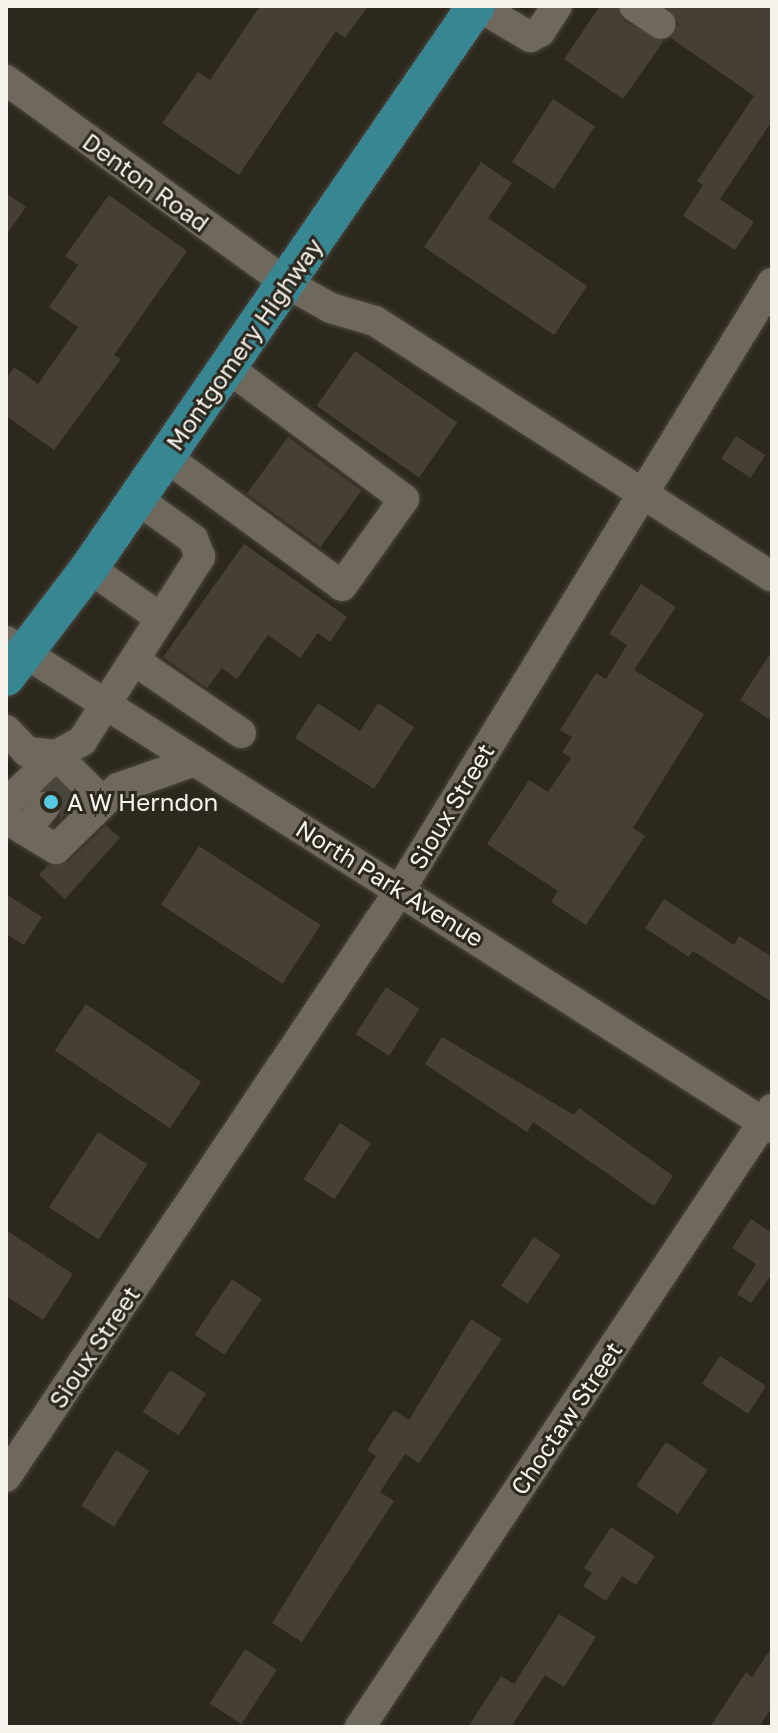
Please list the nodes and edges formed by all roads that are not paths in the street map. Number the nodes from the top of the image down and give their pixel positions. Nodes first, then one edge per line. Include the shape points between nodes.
1 (477, 6) edge
2 (557, 6) edge
3 (634, 6) edge
4 (661, 24) dead end
5 (6, 80) edge
6 (286, 283) junction
7 (772, 283) edge
8 (227, 367) junction
9 (166, 457) junction
10 (643, 495) junction
11 (137, 499) junction
12 (89, 568) junction
13 (772, 577) edge
14 (159, 617) junction
15 (12, 657) edge
16 (135, 661) junction
17 (105, 706) junction
18 (6, 730) edge
19 (241, 733) dead end
20 (195, 761) junction
21 (66, 771) junction
22 (101, 800) junction
23 (6, 804) edge
24 (44, 807) tunnel mouth
25 (15, 824) edge
26 (400, 890) junction
27 (769, 1120) edge
28 (6, 1477) edge
29 (360, 1727) edge

1 - 2 street via 530,37 540,32
1 - 6 main road, Montgomery Highway
3 - 4 street
5 - 6 street, Denton Road
6 - 8 main road, Montgomery Highway
6 - 10 street, Denton Road via 331,308 375,321
7 - 10 street, Sioux Street
8 - 9 main road, Montgomery Highway
8 - 9 street via 404,499 342,586
9 - 11 main road, Montgomery Highway
10 - 13 street, Denton Road
10 - 26 street, Sioux Street
11 - 12 main road, Montgomery Highway
11 - 14 street via 201,550
12 - 14 street
12 - 15 main road, Montgomery Highway
14 - 16 street
15 - 17 street, North Park Avenue
16 - 17 street
16 - 19 street
17 - 20 street, North Park Avenue
17 - 21 street
18 - 21 street via 27,752
20 - 22 street via 118,788
20 - 26 street, North Park Avenue
21 - 22 street
21 - 23 street
22 - 25 street via 56,849
24 - 25 street
26 - 27 street, North Park Avenue
26 - 28 street, Sioux Street
27 - 29 street, Choctaw Street

